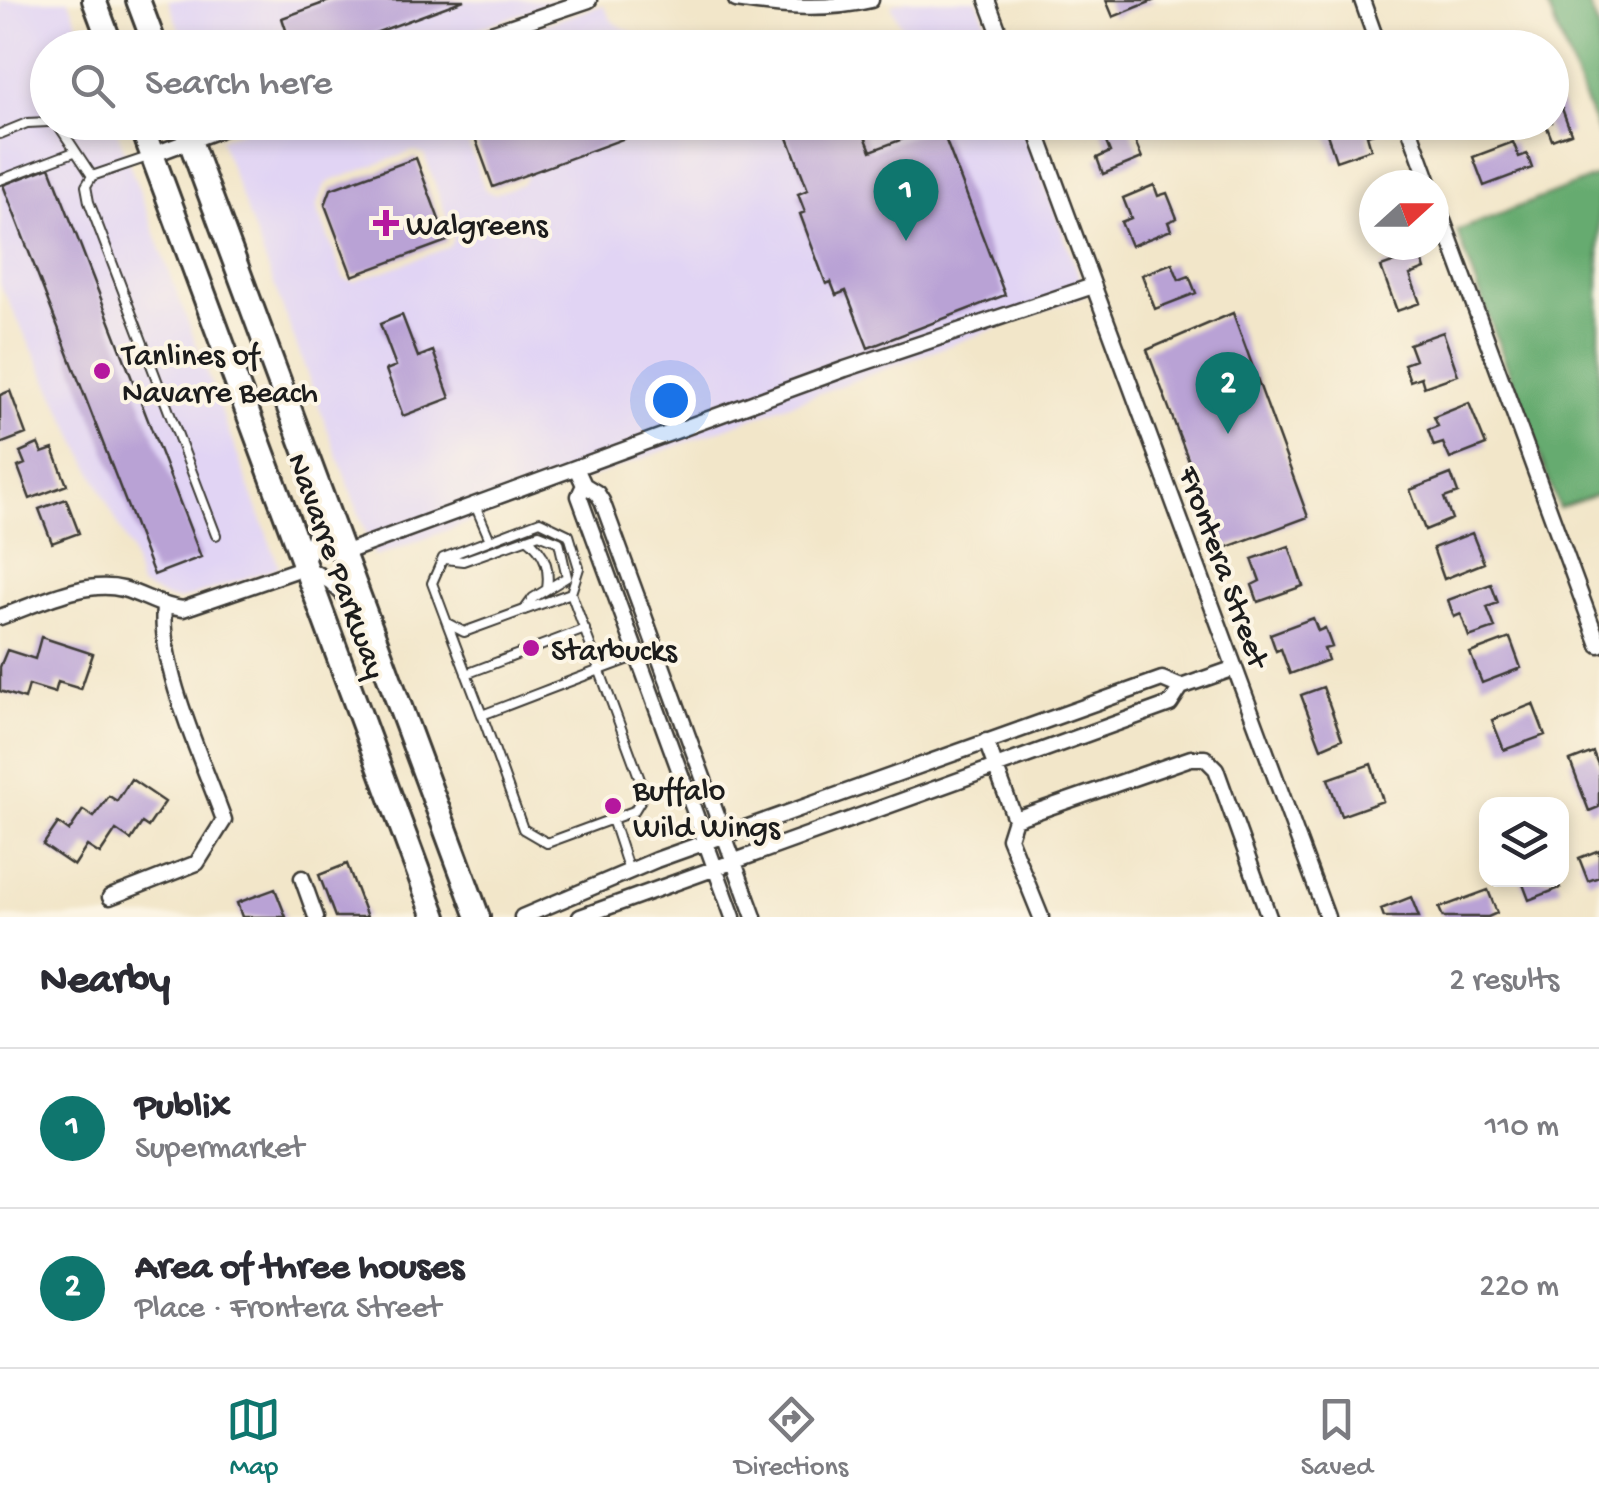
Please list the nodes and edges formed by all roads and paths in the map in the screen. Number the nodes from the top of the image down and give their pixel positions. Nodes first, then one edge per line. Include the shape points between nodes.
1 (94, 0) edge
2 (138, 0) edge
3 (589, 0) edge
4 (736, 0) edge
5 (871, 0) edge
6 (987, 0) edge
7 (1362, 0) edge
8 (105, 30) edge
9 (149, 30) edge
10 (500, 30) edge
11 (998, 30) edge
12 (1373, 30) edge
13 (30, 123) edge
14 (0, 134) edge
15 (67, 140) edge
16 (147, 140) edge
17 (175, 140) edge
18 (190, 140) edge
19 (1039, 140) edge
20 (1414, 140) edge
21 (74, 152) junction
22 (152, 155) junction
23 (1425, 170) edge
24 (92, 176) junction
25 (0, 180) edge
26 (1449, 237) edge
27 (1093, 286) junction
28 (576, 468) junction
29 (318, 484) junction
30 (584, 484) junction
31 (475, 505) junction
32 (216, 534) dead end
33 (527, 538) junction
34 (490, 540) junction
35 (343, 553) junction
36 (443, 558) junction
37 (305, 567) junction
38 (548, 589) junction
39 (571, 593) junction
40 (164, 607) junction
41 (526, 609) junction
42 (0, 617) edge
43 (369, 623) junction
44 (447, 623) junction
45 (586, 628) junction
46 (1599, 646) edge
47 (657, 649) junction
48 (638, 656) junction
49 (1234, 668) junction
50 (600, 670) junction
51 (466, 674) junction
52 (1181, 687) junction
53 (482, 715) junction
54 (986, 741) junction
55 (995, 767) junction
56 (612, 819) junction
57 (1015, 819) junction
58 (727, 836) junction
59 (706, 843) junction
60 (734, 862) junction
61 (715, 868) junction
62 (630, 871) junction
63 (302, 878) dead end
64 (110, 897) dead end
65 (607, 912) edge
66 (525, 915) edge
67 (316, 917) edge
68 (435, 917) edge
69 (478, 917) edge
70 (580, 917) edge
71 (732, 917) edge
72 (754, 917) edge
73 (1041, 917) edge
74 (1270, 917) edge
75 (1327, 917) edge

1 - 8 highway
2 - 9 highway
3 - 10 street
4 - 5 street via 782,7
6 - 11 street
7 - 12 street
13 - 14 lane
15 - 21 lane
16 - 22 highway, Navarre Parkway
17 - 22 street
18 - 29 highway, Navarre Parkway
19 - 27 street, Frontera Street
20 - 23 street
21 - 24 lane
21 - 25 lane
22 - 24 lane
22 - 37 highway, Navarre Parkway
24 - 32 lane via 89,202
26 - 46 street
27 - 28 street
27 - 49 street, Frontera Street
28 - 30 street
28 - 31 street
29 - 35 highway, Navarre Parkway
29 - 37 street
30 - 47 street via 602,500
30 - 48 street via 579,496
31 - 34 lane
31 - 35 street
33 - 36 lane via 463,561
33 - 38 lane via 549,571
33 - 38 lane via 539,534 559,542 567,577
34 - 36 lane
34 - 39 lane via 540,521 569,535 579,568
35 - 43 highway, Navarre Parkway
36 - 44 lane via 432,583
37 - 40 street via 183,609
37 - 43 street via 339,589
37 - 68 highway, Navarre Parkway
38 - 41 lane
39 - 41 lane
39 - 45 lane
40 - 42 street via 120,588 88,588
40 - 64 street via 166,659 224,820 197,863
41 - 44 lane via 464,632
43 - 69 highway, Navarre Parkway
44 - 51 lane
45 - 50 lane
45 - 51 lane
47 - 48 lane
47 - 58 street
48 - 50 lane
48 - 59 street
49 - 52 street
49 - 75 street, Frontera Street
50 - 53 lane
50 - 56 lane via 645,793 634,811
51 - 53 lane
52 - 54 street via 1162,679
52 - 55 street via 1170,704
53 - 56 lane via 523,829 548,842
54 - 55 street
54 - 58 street
55 - 57 street
55 - 60 street
56 - 62 lane
57 - 73 street via 1009,838
57 - 74 street via 1206,758 1216,769
58 - 59 street
58 - 60 street
59 - 61 street
59 - 62 street
60 - 61 street
60 - 72 street
61 - 65 street
61 - 71 street
62 - 66 street
63 - 67 street
65 - 70 street

